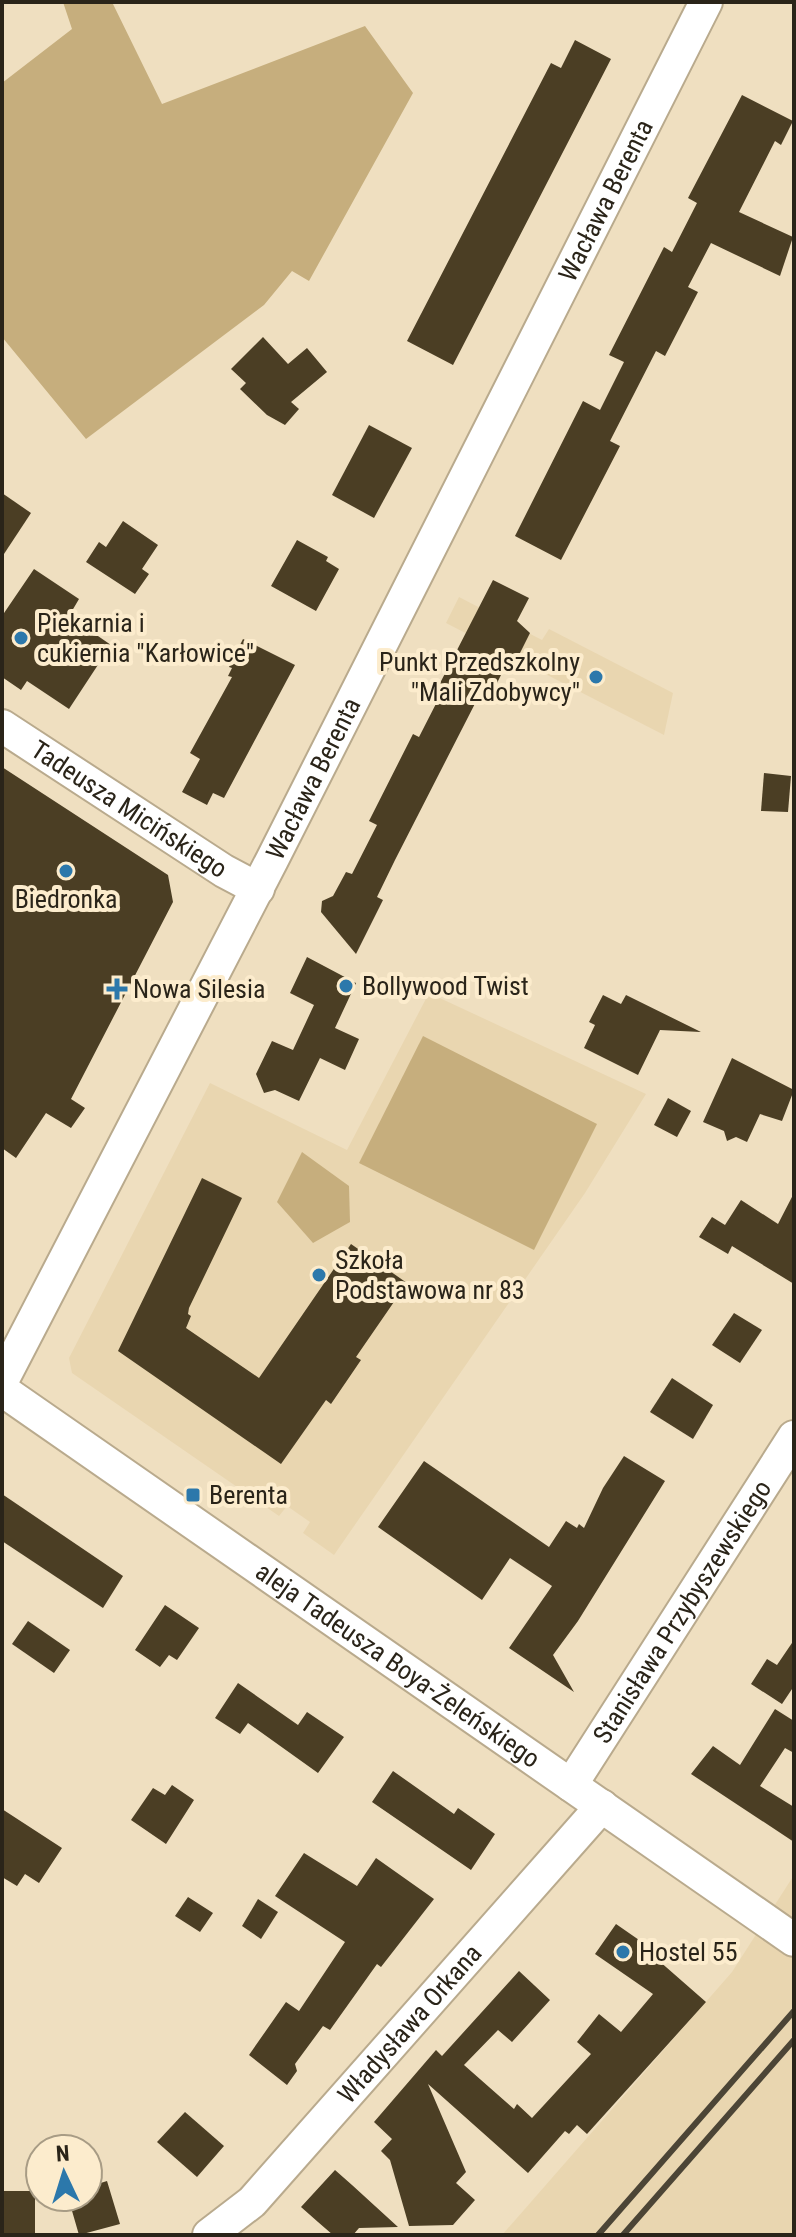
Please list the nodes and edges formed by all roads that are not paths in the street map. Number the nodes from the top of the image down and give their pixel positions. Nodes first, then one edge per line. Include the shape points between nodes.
1 (706, 2) edge
2 (2, 726) edge
3 (258, 889) junction
4 (2, 1381) edge
5 (2, 1390) edge
6 (794, 1437) edge
7 (571, 1785) junction
8 (602, 1806) junction
9 (794, 1940) edge
10 (209, 2235) edge

1 - 3 street, Wacława Berenta
2 - 3 street, Tadeusza Micińskiego
3 - 4 street, Wacława Berenta
5 - 7 street, aleja Tadeusza Boya-Żeleńskiego
6 - 7 street, Stanisława Przybyszewskiego
7 - 8 street, aleja Tadeusza Boya-Żeleńskiego
8 - 9 street, aleja Tadeusza Boya-Żeleńskiego
8 - 10 street, Władysława Orkana via 252,2202

